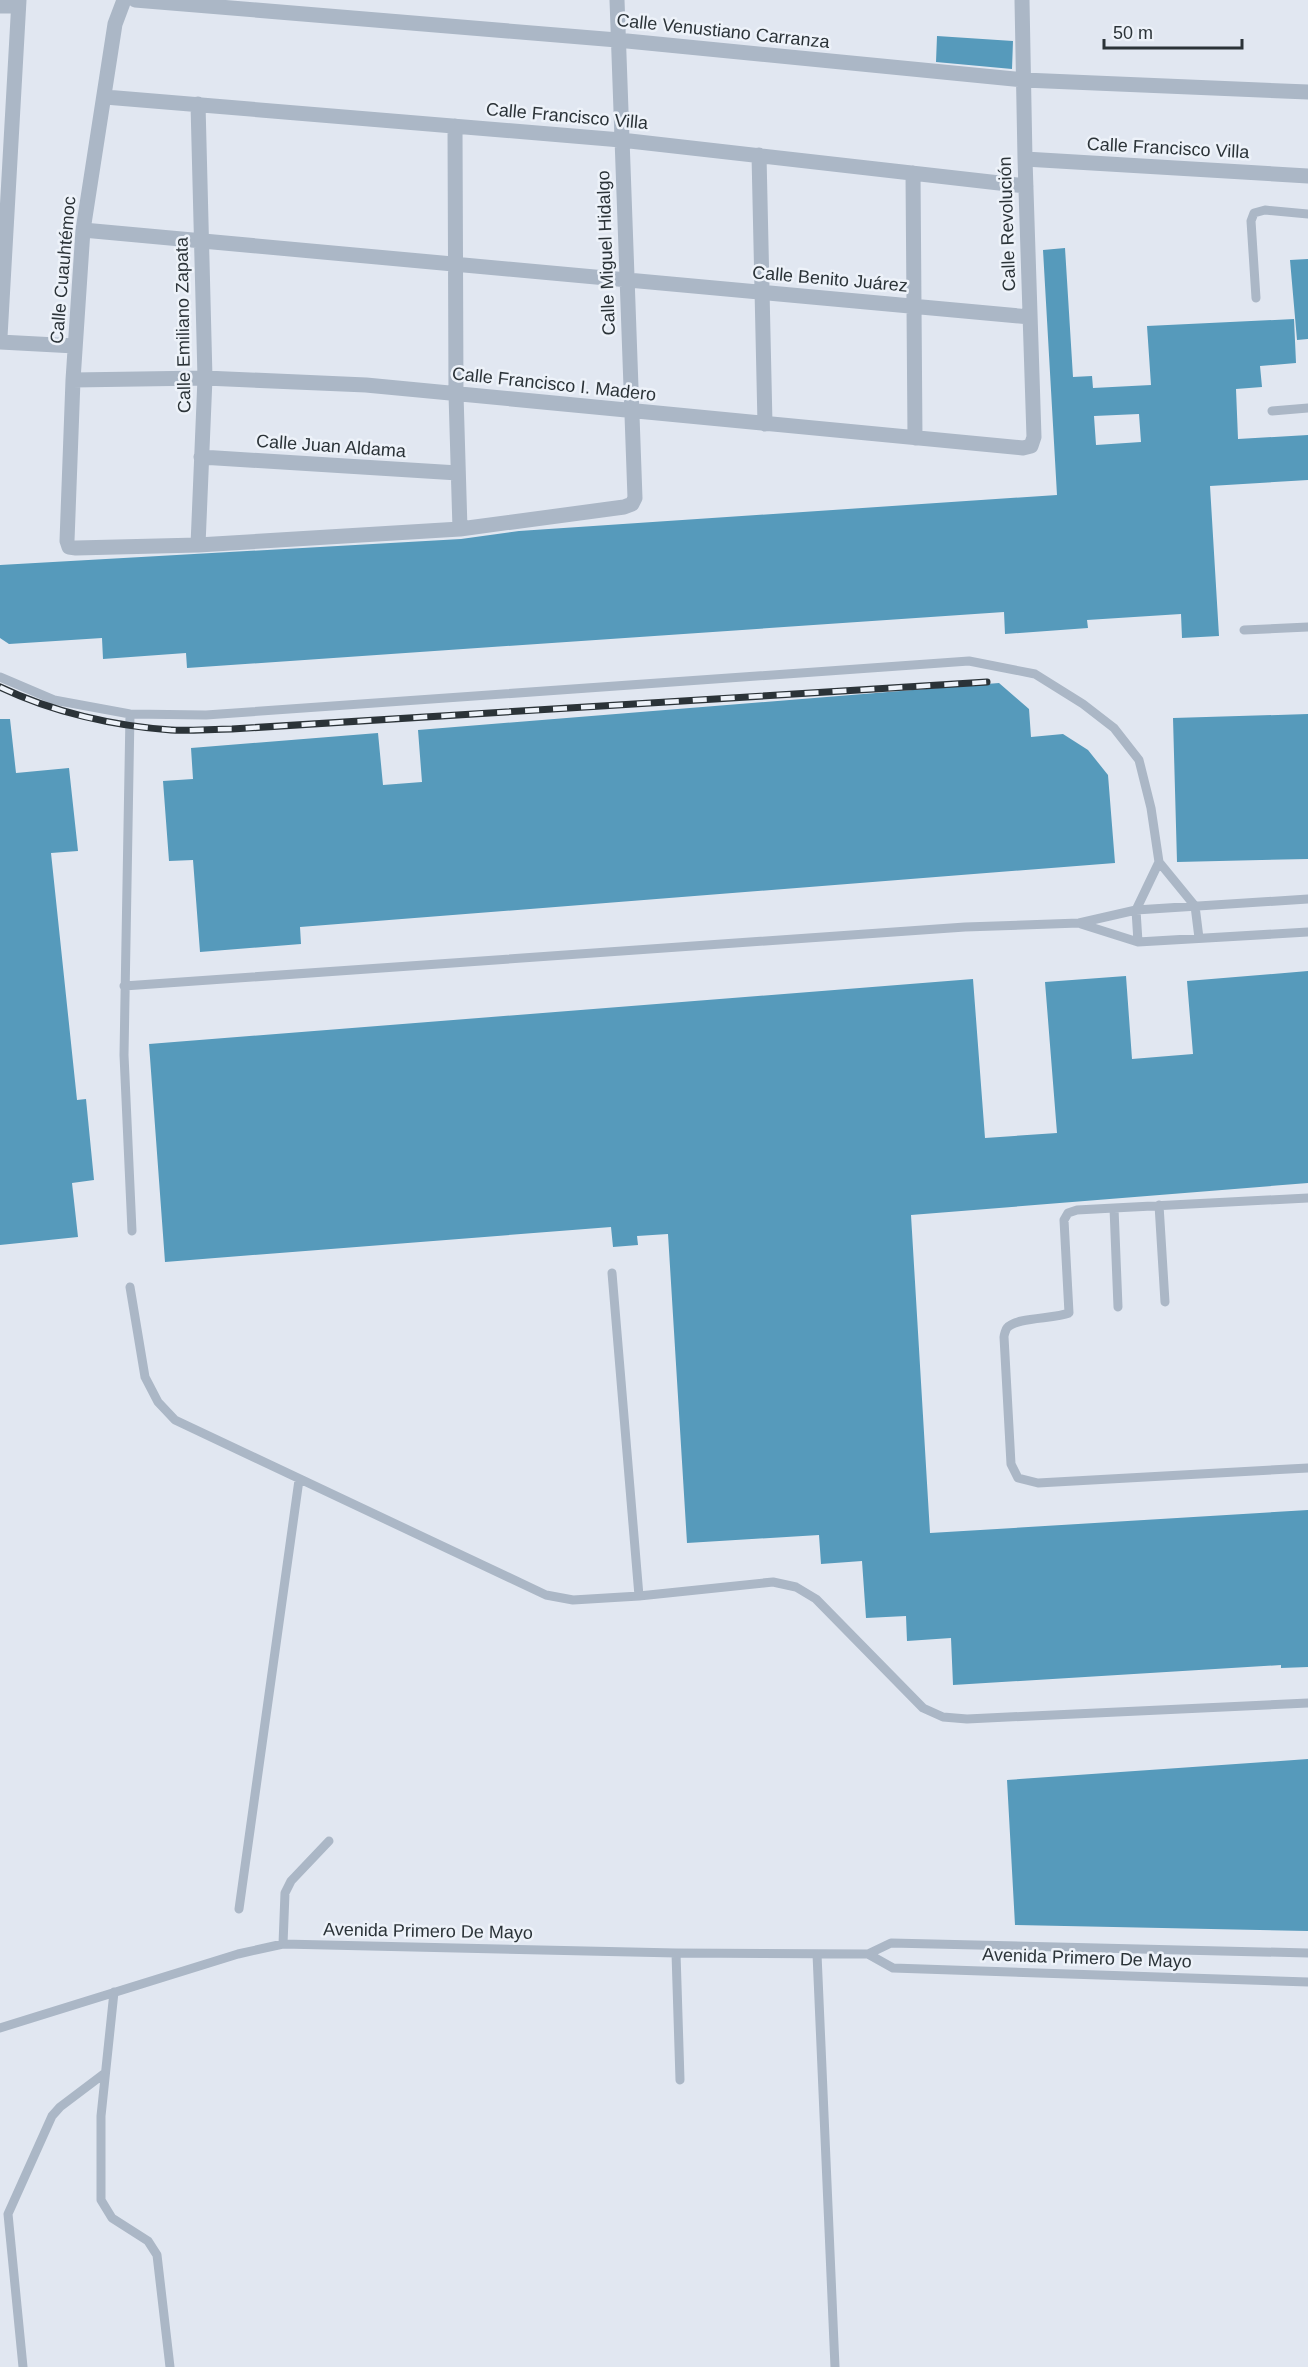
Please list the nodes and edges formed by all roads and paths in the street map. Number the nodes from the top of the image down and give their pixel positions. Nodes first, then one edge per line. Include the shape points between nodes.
1 (124, 0) edge
2 (135, 0) edge
3 (616, 0) edge
4 (1022, 0) edge
5 (19, 3) edge
6 (0, 6) edge
7 (617, 40) junction
8 (1024, 80) junction
9 (1308, 92) edge
10 (105, 97) junction
11 (198, 104) junction
12 (454, 126) junction
13 (621, 140) junction
14 (5, 153) edge
15 (759, 155) junction
16 (1025, 159) junction
17 (913, 173) junction
18 (1308, 176) edge
19 (1026, 186) junction
20 (1308, 214) edge
21 (83, 230) junction
22 (202, 241) junction
23 (456, 264) junction
24 (626, 280) junction
25 (762, 292) junction
26 (1256, 298) dead end
27 (914, 306) junction
28 (1030, 317) junction
29 (0, 339) edge
30 (75, 346) junction
31 (205, 378) junction
32 (73, 380) junction
33 (456, 394) junction
34 (1308, 408) edge
35 (631, 411) junction
36 (1272, 411) dead end
37 (765, 424) junction
38 (915, 438) junction
39 (1031, 446) joint
40 (201, 457) junction
41 (458, 473) junction
42 (460, 529) junction
43 (198, 545) junction
44 (1308, 627) edge
45 (1244, 630) dead end
46 (0, 677) edge
47 (130, 714) junction
48 (1159, 862) junction
49 (1308, 899) edge
50 (1195, 906) junction
51 (1136, 910) junction
52 (1079, 923) junction
53 (1308, 932) edge
54 (1199, 938) junction
55 (1138, 942) junction
56 (124, 986) junction
57 (1308, 1198) edge
58 (1159, 1205) junction
59 (1114, 1208) junction
60 (132, 1231) dead end
61 (612, 1273) dead end
62 (130, 1287) dead end
63 (1165, 1302) dead end
64 (1118, 1307) dead end
65 (1308, 1468) edge
66 (299, 1480) junction
67 (639, 1596) junction
68 (1308, 1703) edge
69 (329, 1841) dead end
70 (239, 1909) dead end
71 (283, 1944) junction
72 (676, 1953) junction
73 (1308, 1953) edge
74 (817, 1954) junction
75 (868, 1954) junction
76 (1308, 1982) edge
77 (114, 1992) junction
78 (0, 2028) edge
79 (105, 2073) junction
80 (680, 2080) dead end
81 (23, 2367) edge
82 (170, 2367) edge
83 (835, 2367) edge

1 - 10 street, Calle Cuauhtémoc via 115,24
2 - 7 street, Calle Venustiano Carranza
3 - 7 street, Calle Miguel Hidalgo
4 - 8 street, Calle Revolución
5 - 6 street
5 - 14 street
7 - 8 street, Calle Venustiano Carranza
7 - 13 street, Calle Miguel Hidalgo
8 - 9 street, Calle Venustiano Carranza
8 - 16 street, Calle Revolución
10 - 11 street, Calle Francisco Villa
10 - 21 street, Calle Cuauhtémoc
11 - 12 street, Calle Francisco Villa
11 - 22 street, Calle Emiliano Zapata
12 - 13 street, Calle Francisco Villa
12 - 23 street
13 - 15 street, Calle Francisco Villa
13 - 24 street, Calle Miguel Hidalgo
14 - 29 street
15 - 17 street, Calle Francisco Villa
15 - 25 street
16 - 18 street, Calle Francisco Villa
16 - 19 street, Calle Revolución
17 - 19 street, Calle Francisco Villa
17 - 27 street
19 - 28 street, Calle Revolución
20 - 26 lane via 1265,210 1254,213 1251,221
21 - 22 street
21 - 30 street, Calle Cuauhtémoc
22 - 23 street
22 - 31 street, Calle Emiliano Zapata
23 - 24 street
23 - 33 street
24 - 25 street, Calle Benito Juárez
24 - 35 street, Calle Miguel Hidalgo
25 - 27 street, Calle Benito Juárez
25 - 37 street
27 - 28 street, Calle Benito Juárez
27 - 38 street
28 - 39 street, Calle Revolución via 1034,437
29 - 30 street
30 - 32 street, Calle Cuauhtémoc
31 - 32 street, Calle Francisco I. Madero
31 - 33 street, Calle Francisco I. Madero via 366,385
31 - 40 street, Calle Emiliano Zapata
32 - 43 street, Calle Cuauhtémoc via 69,547
33 - 35 street, Calle Francisco I. Madero
33 - 41 street
34 - 36 lane
35 - 37 street, Calle Francisco I. Madero
35 - 42 street, Calle Miguel Hidalgo via 635,498 632,504
37 - 38 street, Calle Francisco I. Madero
38 - 39 street, Calle Francisco I. Madero
40 - 41 street, Calle Juan Aldama
40 - 43 street, Calle Emiliano Zapata
41 - 42 street
42 - 43 street
44 - 45 lane
46 - 47 lane via 54,700
47 - 48 lane via 218,714 969,661 1035,674 1114,728 1139,760
47 - 56 lane
48 - 50 lane
48 - 51 lane
49 - 50 lane
50 - 51 lane
50 - 54 lane
51 - 52 lane
51 - 55 lane
52 - 55 lane
52 - 56 lane via 965,927
53 - 54 lane
54 - 55 lane
56 - 60 lane
57 - 58 lane
58 - 59 lane
58 - 63 lane
59 - 64 lane
59 - 65 lane via 1077,1210 1068,1213 1064,1220 1069,1313 1015,1322 1006,1329 1011,1464 1018,1478 1038,1483
61 - 67 lane
62 - 66 lane via 145,1377 158,1402 175,1420
66 - 67 lane via 546,1595 573,1600
66 - 70 lane
67 - 68 lane via 772,1582 796,1587 816,1599 923,1708 943,1717
69 - 71 lane via 291,1881 285,1893
71 - 72 lane, Avenida Primero De Mayo
71 - 77 lane, Avenida Primero De Mayo
72 - 74 lane, Avenida Primero De Mayo
72 - 80 lane
73 - 75 lane, Avenida Primero De Mayo via 891,1943
74 - 75 lane, Avenida Primero De Mayo
74 - 83 lane
75 - 76 lane, Avenida Primero De Mayo via 893,1968
77 - 78 lane, Avenida Primero De Mayo
77 - 79 lane
79 - 81 lane via 52,2116 8,2214
79 - 82 lane via 101,2200 112,2218 148,2241 157,2254

